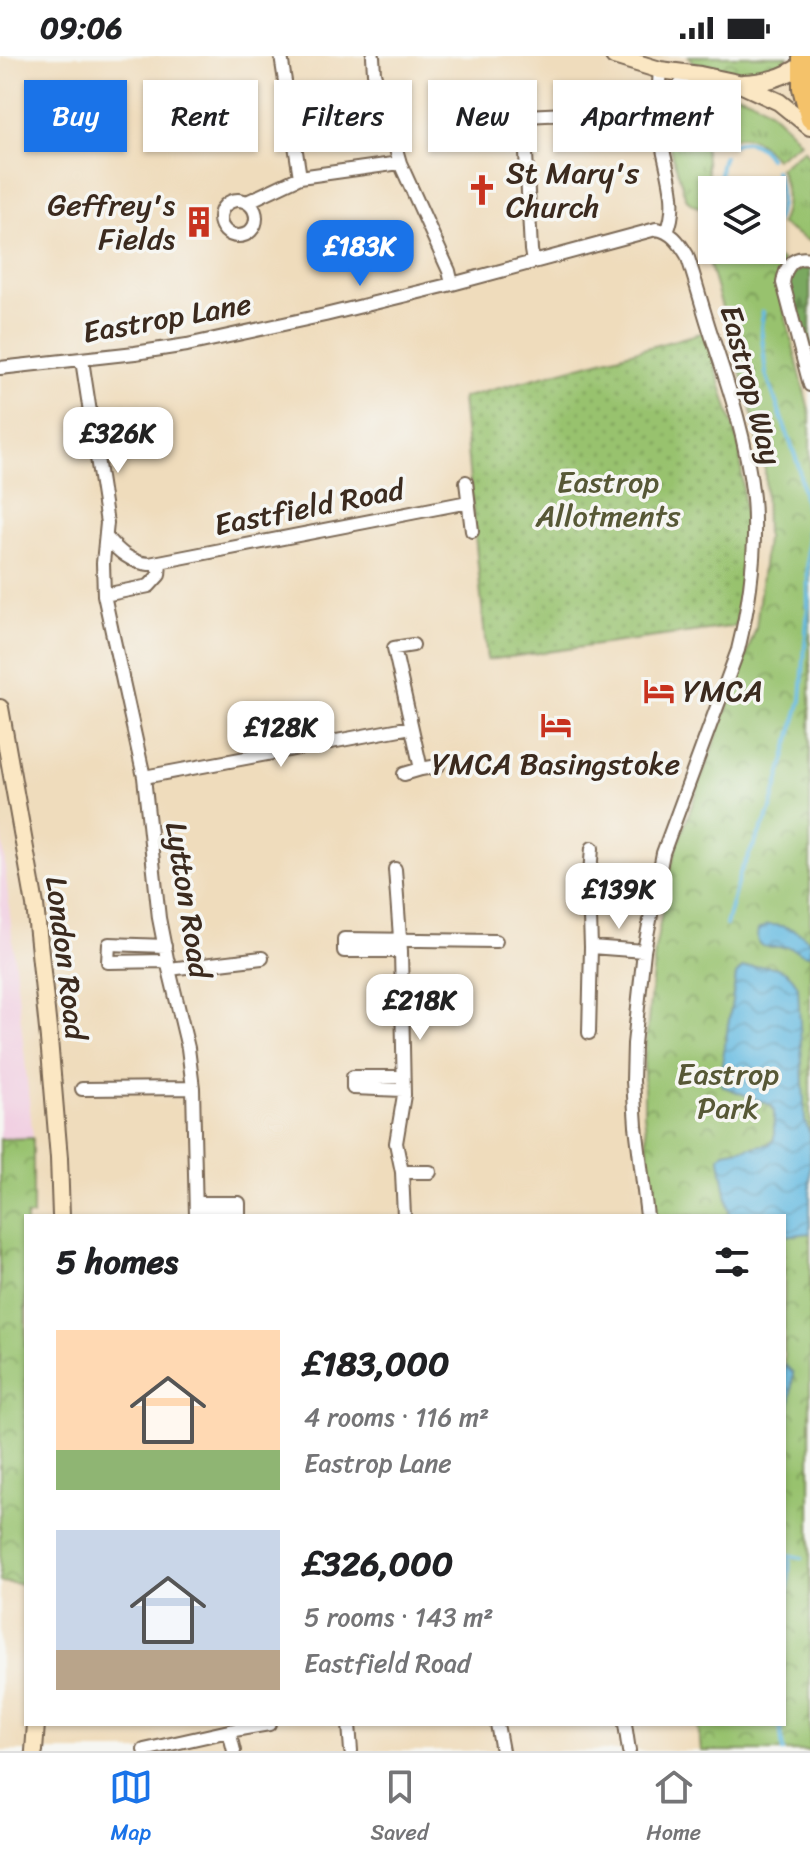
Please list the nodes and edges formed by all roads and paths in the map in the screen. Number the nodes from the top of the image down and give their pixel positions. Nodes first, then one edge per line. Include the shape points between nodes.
1 (281, 56) edge
2 (373, 56) edge
3 (614, 56) edge
4 (802, 60) edge
5 (660, 70) junction
6 (700, 75) junction
7 (659, 80) edge
8 (690, 80) edge
9 (724, 80) edge
10 (741, 83) edge
11 (741, 84) edge
12 (810, 119) edge
13 (810, 127) edge
14 (526, 152) edge
15 (663, 152) edge
16 (400, 163) junction
17 (300, 177) junction
18 (247, 202) dead end
19 (667, 232) junction
20 (810, 259) edge
21 (533, 262) junction
22 (452, 284) junction
23 (82, 360) junction
24 (0, 368) edge
25 (810, 385) edge
26 (466, 482) dead end
27 (468, 502) junction
28 (472, 531) dead end
29 (106, 537) junction
30 (160, 563) junction
31 (104, 595) junction
32 (413, 645) dead end
33 (0, 708) edge
34 (411, 727) junction
35 (438, 766) dead end
36 (421, 769) junction
37 (404, 774) dead end
38 (144, 777) junction
39 (592, 848) dead end
40 (395, 869) dead end
41 (496, 941) dead end
42 (400, 945) junction
43 (165, 946) junction
44 (591, 947) junction
45 (644, 951) junction
46 (262, 958) dead end
47 (168, 965) junction
48 (589, 1033) dead end
49 (193, 1088) junction
50 (82, 1089) dead end
51 (402, 1172) junction
52 (430, 1172) dead end
53 (196, 1211) edge
54 (61, 1214) edge
55 (404, 1214) edge
56 (647, 1214) edge
57 (36, 1726) edge
58 (258, 1726) edge
59 (349, 1726) edge
60 (497, 1726) edge
61 (625, 1726) edge
62 (229, 1731) junction
63 (144, 1750) edge
64 (34, 1751) edge
65 (234, 1751) edge
66 (351, 1751) edge
67 (502, 1751) edge
68 (629, 1751) edge

1 - 17 street
2 - 16 street
3 - 5 street
4 - 10 street via 788,74
4 - 12 main road
5 - 6 street
5 - 7 street
6 - 8 street
6 - 9 street
11 - 13 street via 779,102
14 - 21 street
15 - 19 street via 674,203
16 - 17 street
16 - 22 street
17 - 18 street
19 - 21 street, Eastrop Lane via 656,229
19 - 45 street, Eastrop Way via 687,255 738,418 753,500 752,563 738,650 663,853
20 - 25 street via 794,261 785,269 783,283
21 - 22 street, Eastrop Lane
22 - 23 street, Eastrop Lane via 187,345
23 - 24 street, Eastrop Lane
23 - 29 street
26 - 27 street
27 - 28 street
27 - 30 street, Eastfield Road
29 - 30 street, Eastfield Road via 134,561
29 - 31 street
30 - 31 street via 159,575 149,586
31 - 38 street, Lytton Road
32 - 34 street via 394,648
33 - 54 street, London Road via 35,905
34 - 36 street
34 - 38 street
35 - 36 street
36 - 37 street
38 - 43 street, Lytton Road
39 - 44 street
40 - 42 street
41 - 42 street
42 - 51 street via 404,1095 396,1143
43 - 47 street, Lytton Road
43 - 47 street via 109,944 108,962
44 - 45 street
44 - 48 street
45 - 56 street, Eastrop Way via 633,1081
46 - 47 street
47 - 49 street, Lytton Road
49 - 50 street
49 - 53 street, Lytton Road
51 - 52 street
51 - 55 street
57 - 64 street
58 - 62 street
59 - 66 street
60 - 67 street
61 - 68 street
62 - 63 street
62 - 65 street

